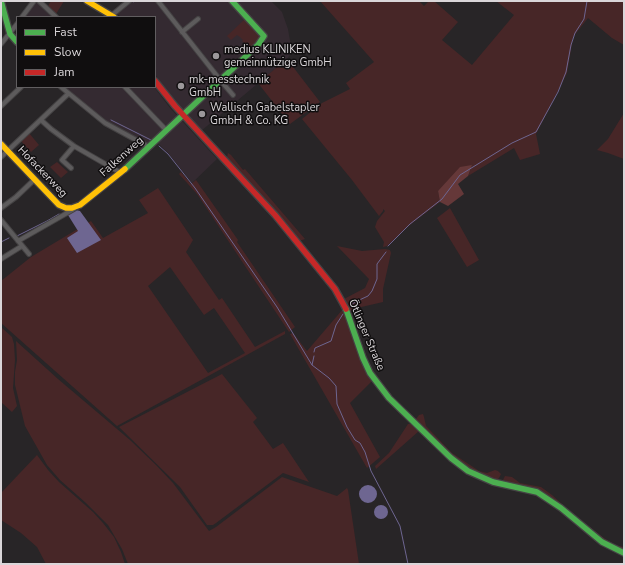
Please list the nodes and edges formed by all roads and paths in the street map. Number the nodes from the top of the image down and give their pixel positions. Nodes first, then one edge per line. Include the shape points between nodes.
1 (1, 1) edge
2 (34, 1) edge
3 (39, 1) edge
4 (87, 1) edge
5 (158, 1) edge
6 (232, 1) edge
7 (127, 2) edge
8 (23, 16) edge
9 (55, 16) edge
10 (113, 16) edge
11 (198, 19) dead end
12 (16, 25) edge
13 (182, 32) junction
14 (10, 34) junction
15 (16, 41) edge
16 (1, 44) edge
17 (221, 81) junction
18 (156, 82) edge
19 (20, 88) edge
20 (62, 88) edge
21 (125, 88) edge
22 (68, 94) junction
23 (233, 95) dead end
24 (1, 106) edge
25 (182, 115) junction
26 (42, 120) junction
27 (166, 130) junction
28 (1, 144) edge
29 (74, 146) junction
30 (149, 147) junction
31 (7, 150) junction
32 (1, 157) edge
33 (71, 168) dead end
34 (121, 173) junction
35 (35, 179) junction
36 (9, 202) junction
37 (80, 205) junction
38 (13, 207) dead end
39 (1, 208) edge
40 (72, 208) joint
41 (1, 220) edge
42 (18, 241) junction
43 (22, 246) junction
44 (29, 254) dead end
45 (1, 259) edge
46 (624, 553) edge

1 - 14 street
2 - 8 street
3 - 9 street
4 - 10 street
5 - 13 street
6 - 17 street, Falkenweg via 264,36
7 - 10 street
11 - 13 street
12 - 14 street
13 - 17 street
14 - 15 street
14 - 16 street
17 - 23 street
17 - 25 street, Falkenweg
18 - 25 street, Ötlinger Straße
19 - 24 street
20 - 22 street
21 - 27 street
22 - 26 street
22 - 30 street via 105,123
25 - 27 street, Falkenweg
25 - 46 street, Ötlinger Straße via 246,182 335,289 345,306 370,373 389,398 468,471 494,482 537,492 602,542
26 - 29 street
26 - 31 street
27 - 30 street, Falkenweg
28 - 31 street, Hofackerweg
29 - 33 street via 62,160
29 - 34 street
30 - 34 street, Falkenweg
31 - 32 street
31 - 35 street, Hofackerweg
34 - 37 street, Falkenweg
35 - 36 street
35 - 40 street, Hofackerweg via 59,205
36 - 38 street
36 - 39 street
37 - 40 street, Falkenweg
37 - 42 street
41 - 42 street
42 - 43 street
43 - 44 street
43 - 45 street

